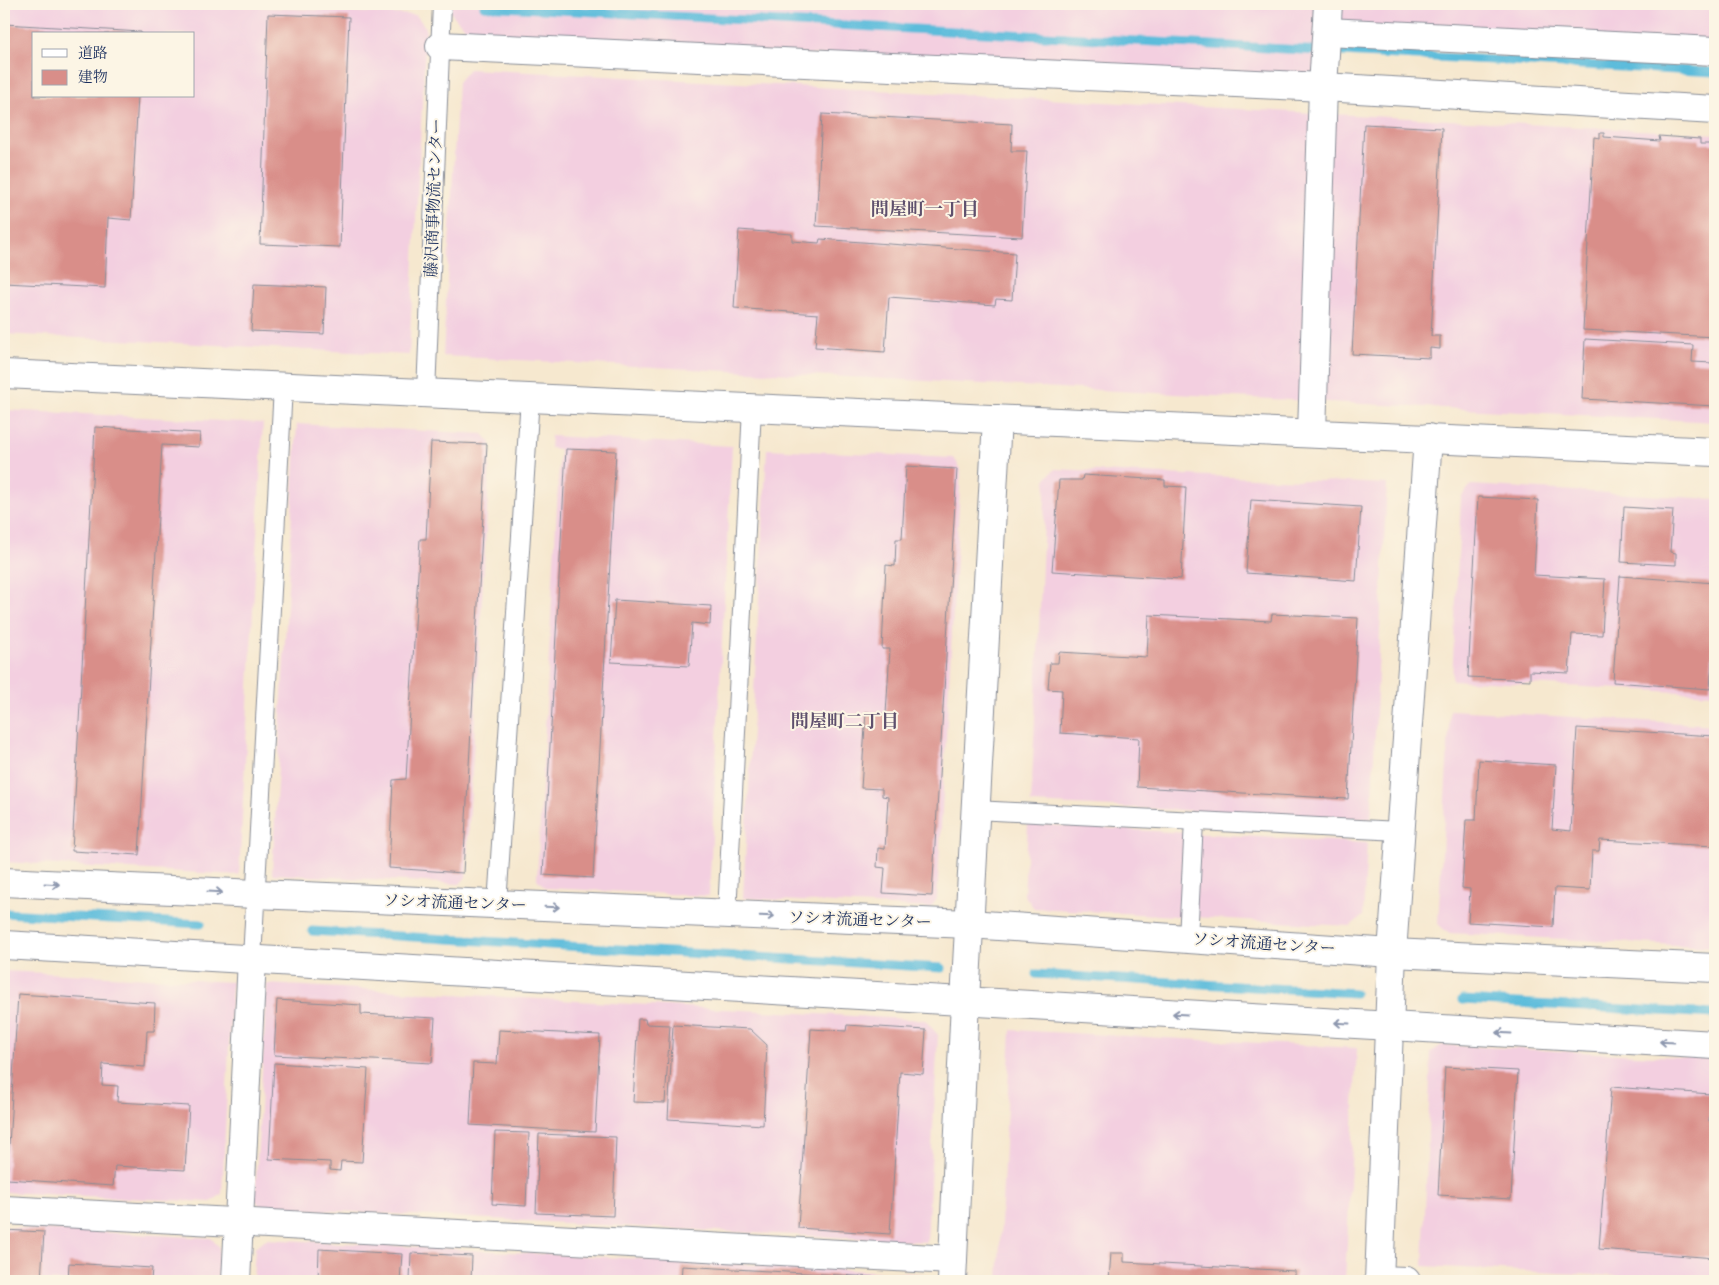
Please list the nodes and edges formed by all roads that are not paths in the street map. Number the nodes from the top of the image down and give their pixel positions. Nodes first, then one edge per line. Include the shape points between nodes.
1 (442, 4) edge
2 (1328, 4) edge
3 (1327, 32) junction
4 (440, 46) junction
5 (1715, 51) edge
6 (1323, 87) junction
7 (1715, 110) edge
8 (4, 374) edge
9 (283, 387) junction
10 (426, 393) junction
11 (530, 398) junction
12 (752, 408) junction
13 (997, 419) junction
14 (1312, 433) junction
15 (1428, 438) junction
16 (1715, 452) edge
17 (975, 810) junction
18 (1194, 820) junction
19 (1400, 831) junction
20 (4, 882) edge
21 (256, 894) junction
22 (497, 905) junction
23 (727, 914) junction
24 (969, 924) junction
25 (1188, 939) junction
26 (4, 944) edge
27 (1392, 953) junction
28 (252, 958) junction
29 (1715, 968) edge
30 (965, 1001) junction
31 (1388, 1026) junction
32 (1715, 1045) edge
33 (4, 1210) edge
34 (239, 1223) junction
35 (952, 1271) edge
36 (1379, 1280) edge
37 (236, 1281) edge
38 (1406, 1281) edge

1 - 4 lane, 藤沢商事物流センター
2 - 3 street
3 - 5 street
3 - 6 street
4 - 6 street
4 - 10 lane, 藤沢商事物流センター
6 - 7 street
6 - 14 street
8 - 9 street
9 - 10 street
9 - 21 lane
10 - 11 street
11 - 12 street
11 - 22 lane
12 - 13 street
12 - 23 lane
13 - 14 street
13 - 17 street
14 - 15 street
15 - 16 street
15 - 19 street
17 - 18 lane
17 - 24 street
18 - 19 lane
18 - 25 lane
19 - 27 street
20 -> 21 street, ソシオ流通センター
21 - 22 street, ソシオ流通センター
21 - 28 lane
22 -> 23 street, ソシオ流通センター
23 -> 24 street, ソシオ流通センター
24 - 25 street, ソシオ流通センター
24 - 30 street
25 - 27 street, ソシオ流通センター
26 - 28 street
27 - 29 street, ソシオ流通センター
27 - 31 street
28 - 30 street
28 - 34 street
31 -> 30 street
30 - 35 street
32 -> 31 street
31 - 36 street
33 - 34 street
34 - 35 street
34 - 37 street
36 - 38 street

